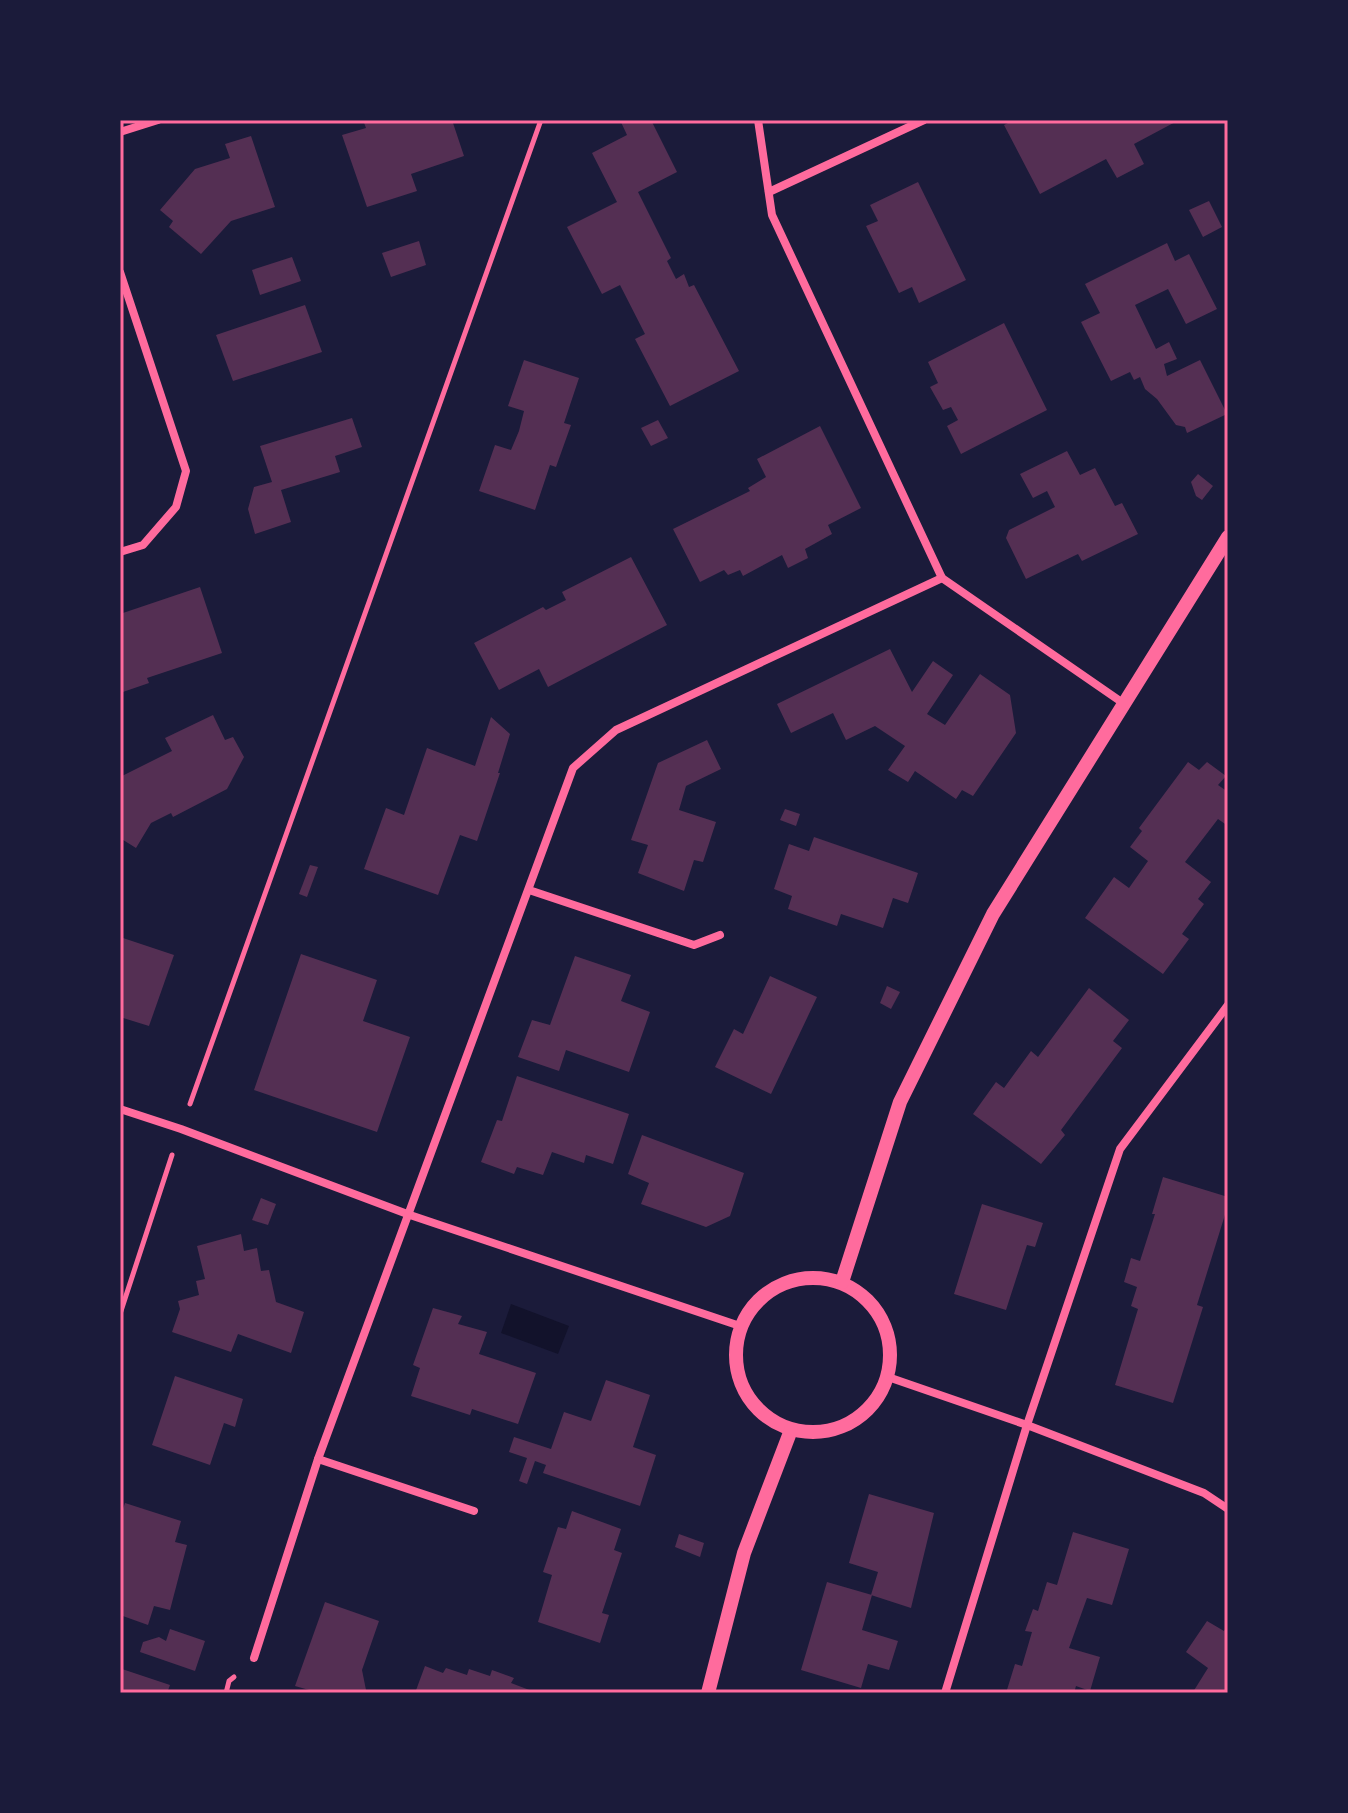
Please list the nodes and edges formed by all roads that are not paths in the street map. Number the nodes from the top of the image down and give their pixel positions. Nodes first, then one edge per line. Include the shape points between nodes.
1 (158, 120) edge
2 (758, 120) edge
3 (924, 120) edge
4 (120, 132) edge
5 (769, 192) junction
6 (120, 272) edge
7 (1228, 537) edge
8 (120, 552) edge
9 (942, 578) junction
10 (1123, 703) junction
11 (529, 890) junction
12 (720, 935) dead end
13 (1228, 1005) edge
14 (120, 1109) edge
15 (410, 1215) junction
16 (842, 1282) junction
17 (740, 1326) junction
18 (888, 1377) junction
19 (1027, 1425) junction
20 (791, 1430) junction
21 (318, 1459) junction
22 (1228, 1509) edge
23 (474, 1511) dead end
24 (254, 1658) dead end
25 (708, 1693) edge
26 (945, 1693) edge

1 - 4 street
2 - 5 street
3 - 5 street
5 - 9 street via 772,215
6 - 8 street via 186,471 176,507 143,545
7 - 10 street
9 - 10 street
9 - 11 street via 616,730 573,768
10 - 16 street via 993,914 900,1102
11 - 12 street via 694,945
11 - 15 street
13 - 19 street via 1120,1149
14 - 15 street
15 - 17 street
15 - 21 street
16 - 17 street via 812,1276 782,1283 757,1300
16 - 18 street via 867,1297 884,1321 891,1349
17 - 20 street via 734,1358 743,1389 762,1415
18 - 19 street
18 - 20 street via 873,1404 850,1424 820,1433
19 - 22 street via 1204,1493
19 - 26 street
20 - 25 street via 744,1553
21 - 23 street
21 - 24 street

